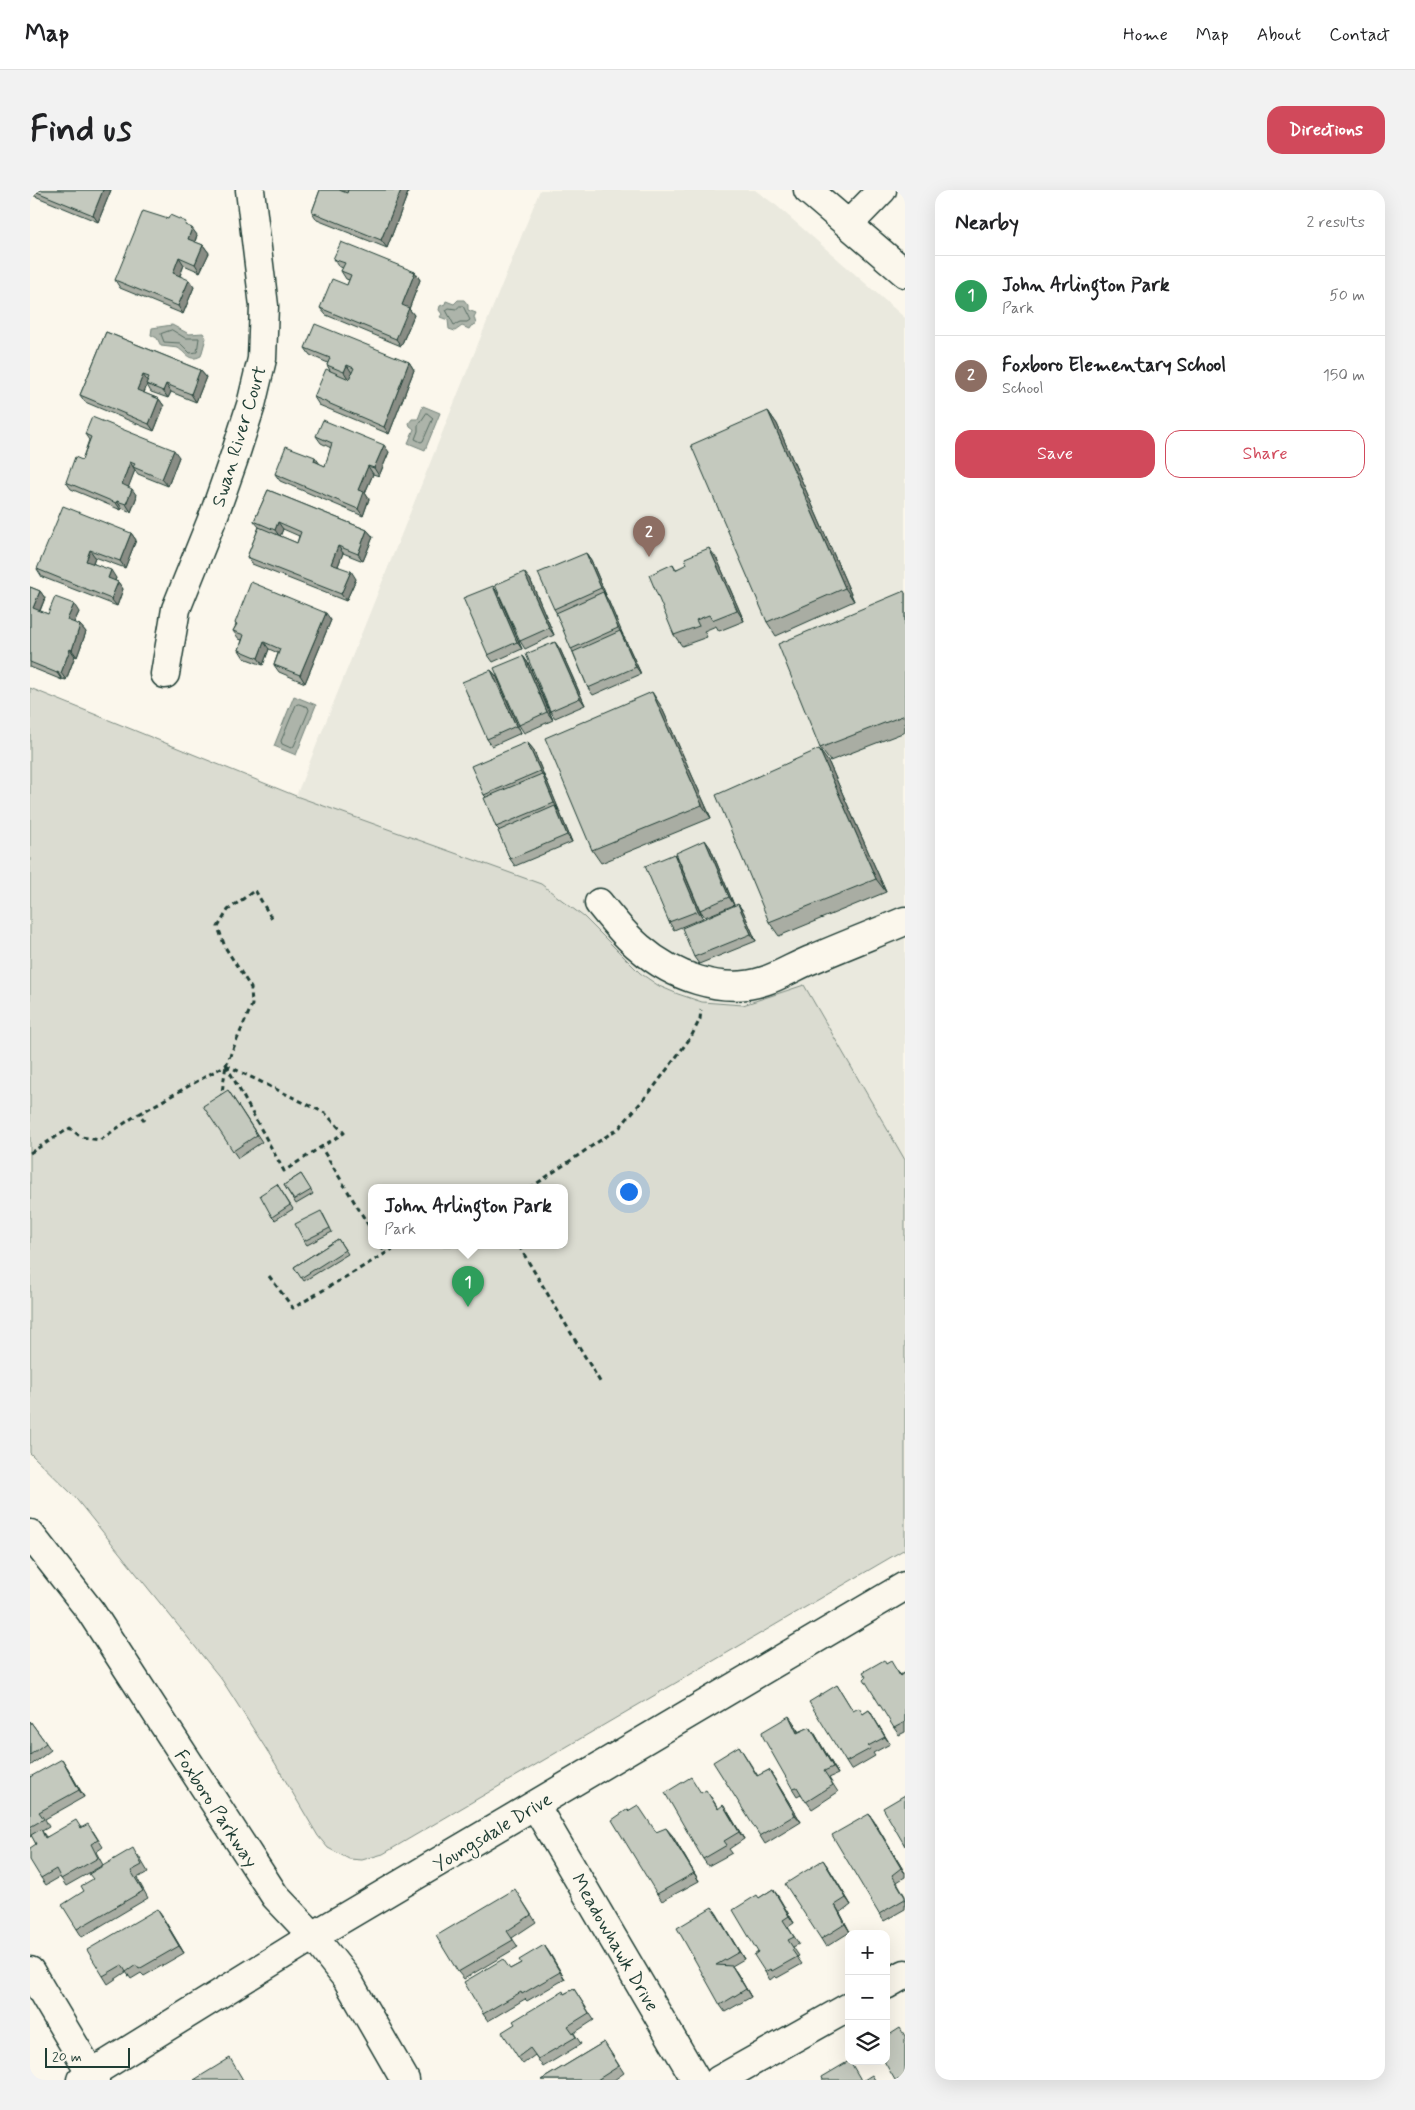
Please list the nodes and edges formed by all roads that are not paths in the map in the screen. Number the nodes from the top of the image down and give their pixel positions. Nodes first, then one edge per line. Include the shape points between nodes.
1 (250, 190) edge
2 (808, 190) edge
3 (882, 190) edge
4 (849, 224) junction
5 (905, 273) edge
6 (164, 674) dead end
7 (599, 903) dead end
8 (905, 921) edge
9 (30, 1534) edge
10 (905, 1586) edge
11 (534, 1805) junction
12 (313, 1936) junction
13 (30, 1971) edge
14 (905, 1974) edge
15 (890, 1983) edge
16 (845, 2009) edge
17 (90, 2078) edge
18 (405, 2080) edge
19 (696, 2080) edge
20 (719, 2080) edge

1 - 6 street, Swan River Court via 264,306 262,360 237,450 176,609
2 - 4 street
3 - 4 street
4 - 5 street
7 - 8 street via 639,948 666,966 695,980 744,985 765,981
9 - 12 street, Foxboro Parkway via 91,1612 275,1896
10 - 11 street, Youngsdale Drive
11 - 12 street, Youngsdale Drive
11 - 19 street, Meadowhawk Drive
12 - 17 street, Youngsdale Drive
12 - 18 street, Foxboro Parkway via 347,1979
13 - 17 street
14 - 15 street
16 - 20 street

